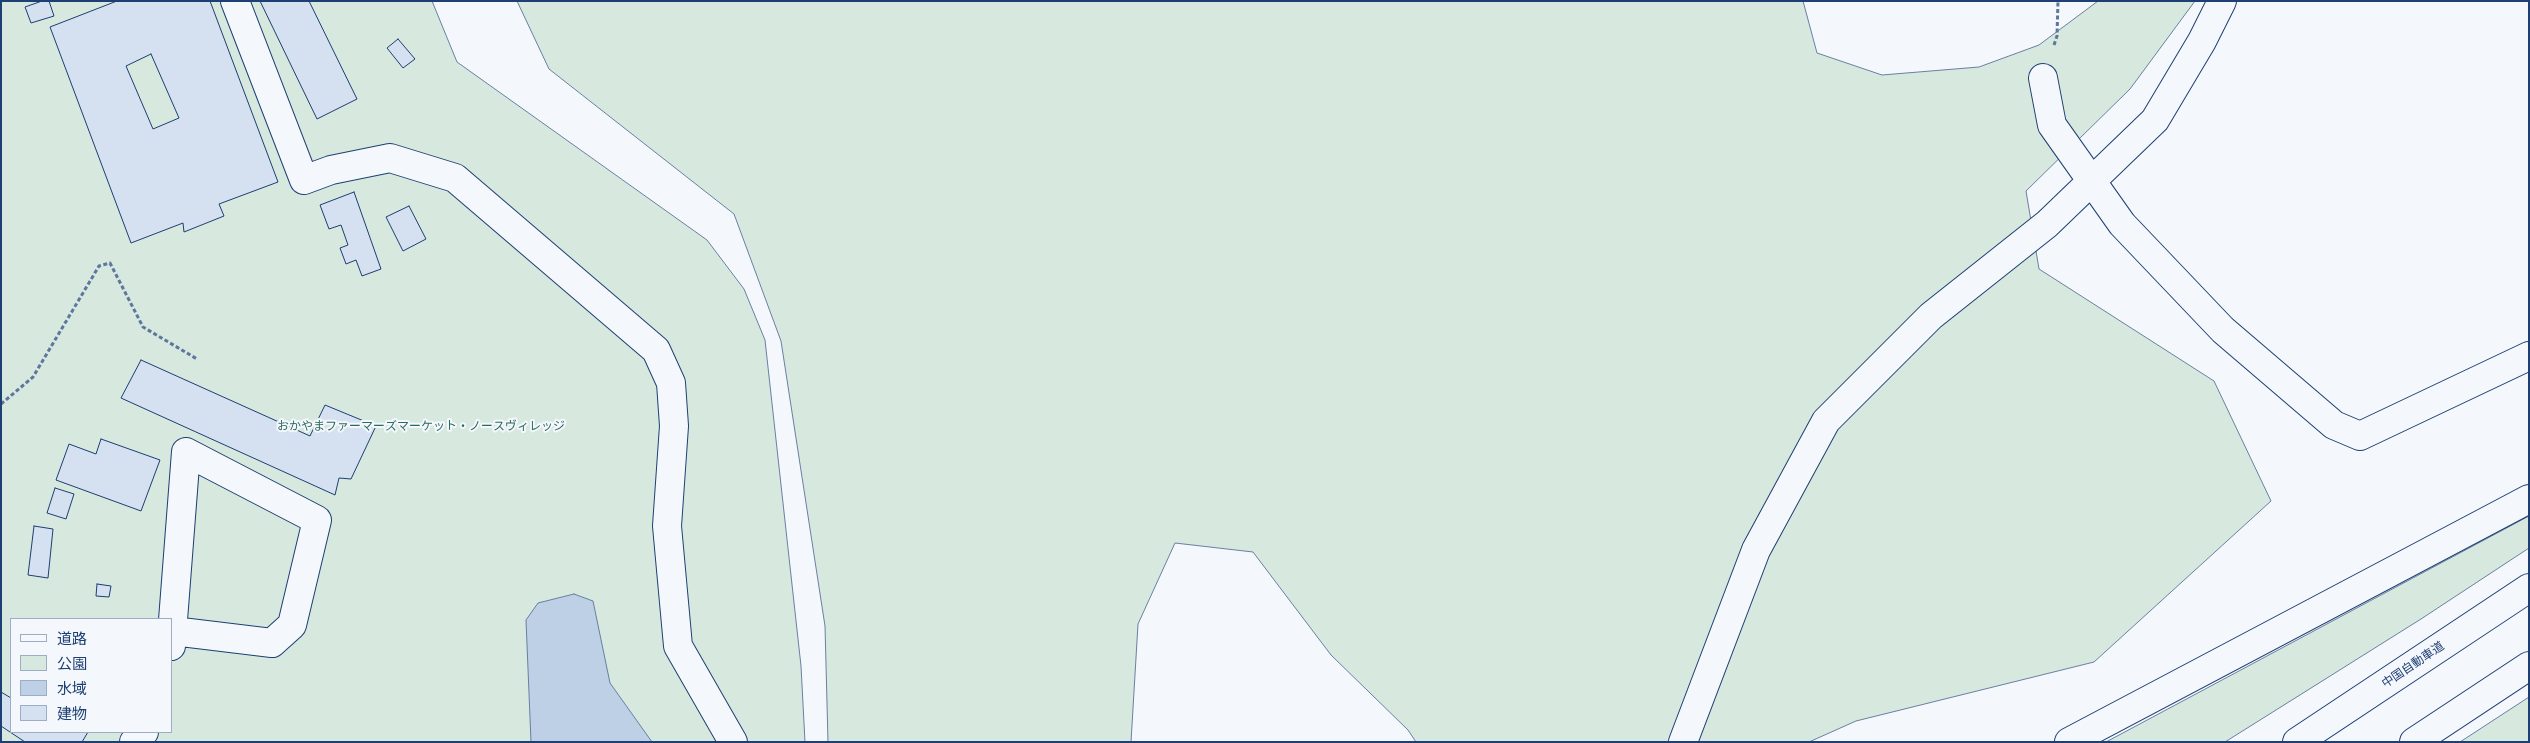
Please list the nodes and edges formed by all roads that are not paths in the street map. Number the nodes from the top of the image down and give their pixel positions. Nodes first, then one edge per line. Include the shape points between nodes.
1 (235, 1) edge
2 (2222, 1) edge
3 (2043, 78) road end
4 (2092, 183) junction
5 (2529, 356) edge
6 (2529, 499) edge
7 (2529, 588) edge
8 (172, 639) edge
9 (2529, 666) edge
10 (143, 733) edge
11 (134, 742) edge
12 (734, 742) edge
13 (1682, 742) edge
14 (2069, 742) edge
15 (2297, 742) edge
16 (2414, 742) edge

1 - 12 main road via 304,180 331,170 390,158 455,178 656,350 671,383 674,426 667,526 678,646
2 - 4 main road via 2155,120
3 - 4 main road via 2052,125
4 - 5 main road via 2122,224 2223,330 2334,425 2360,436
4 - 13 main road via 2047,224 1931,316 1826,421 1756,550
6 - 14 main road
7 - 15 main road, 中国自動車道
8 - 8 main road via 186,452 317,520 292,625 272,643
9 - 16 main road
10 - 11 main road

